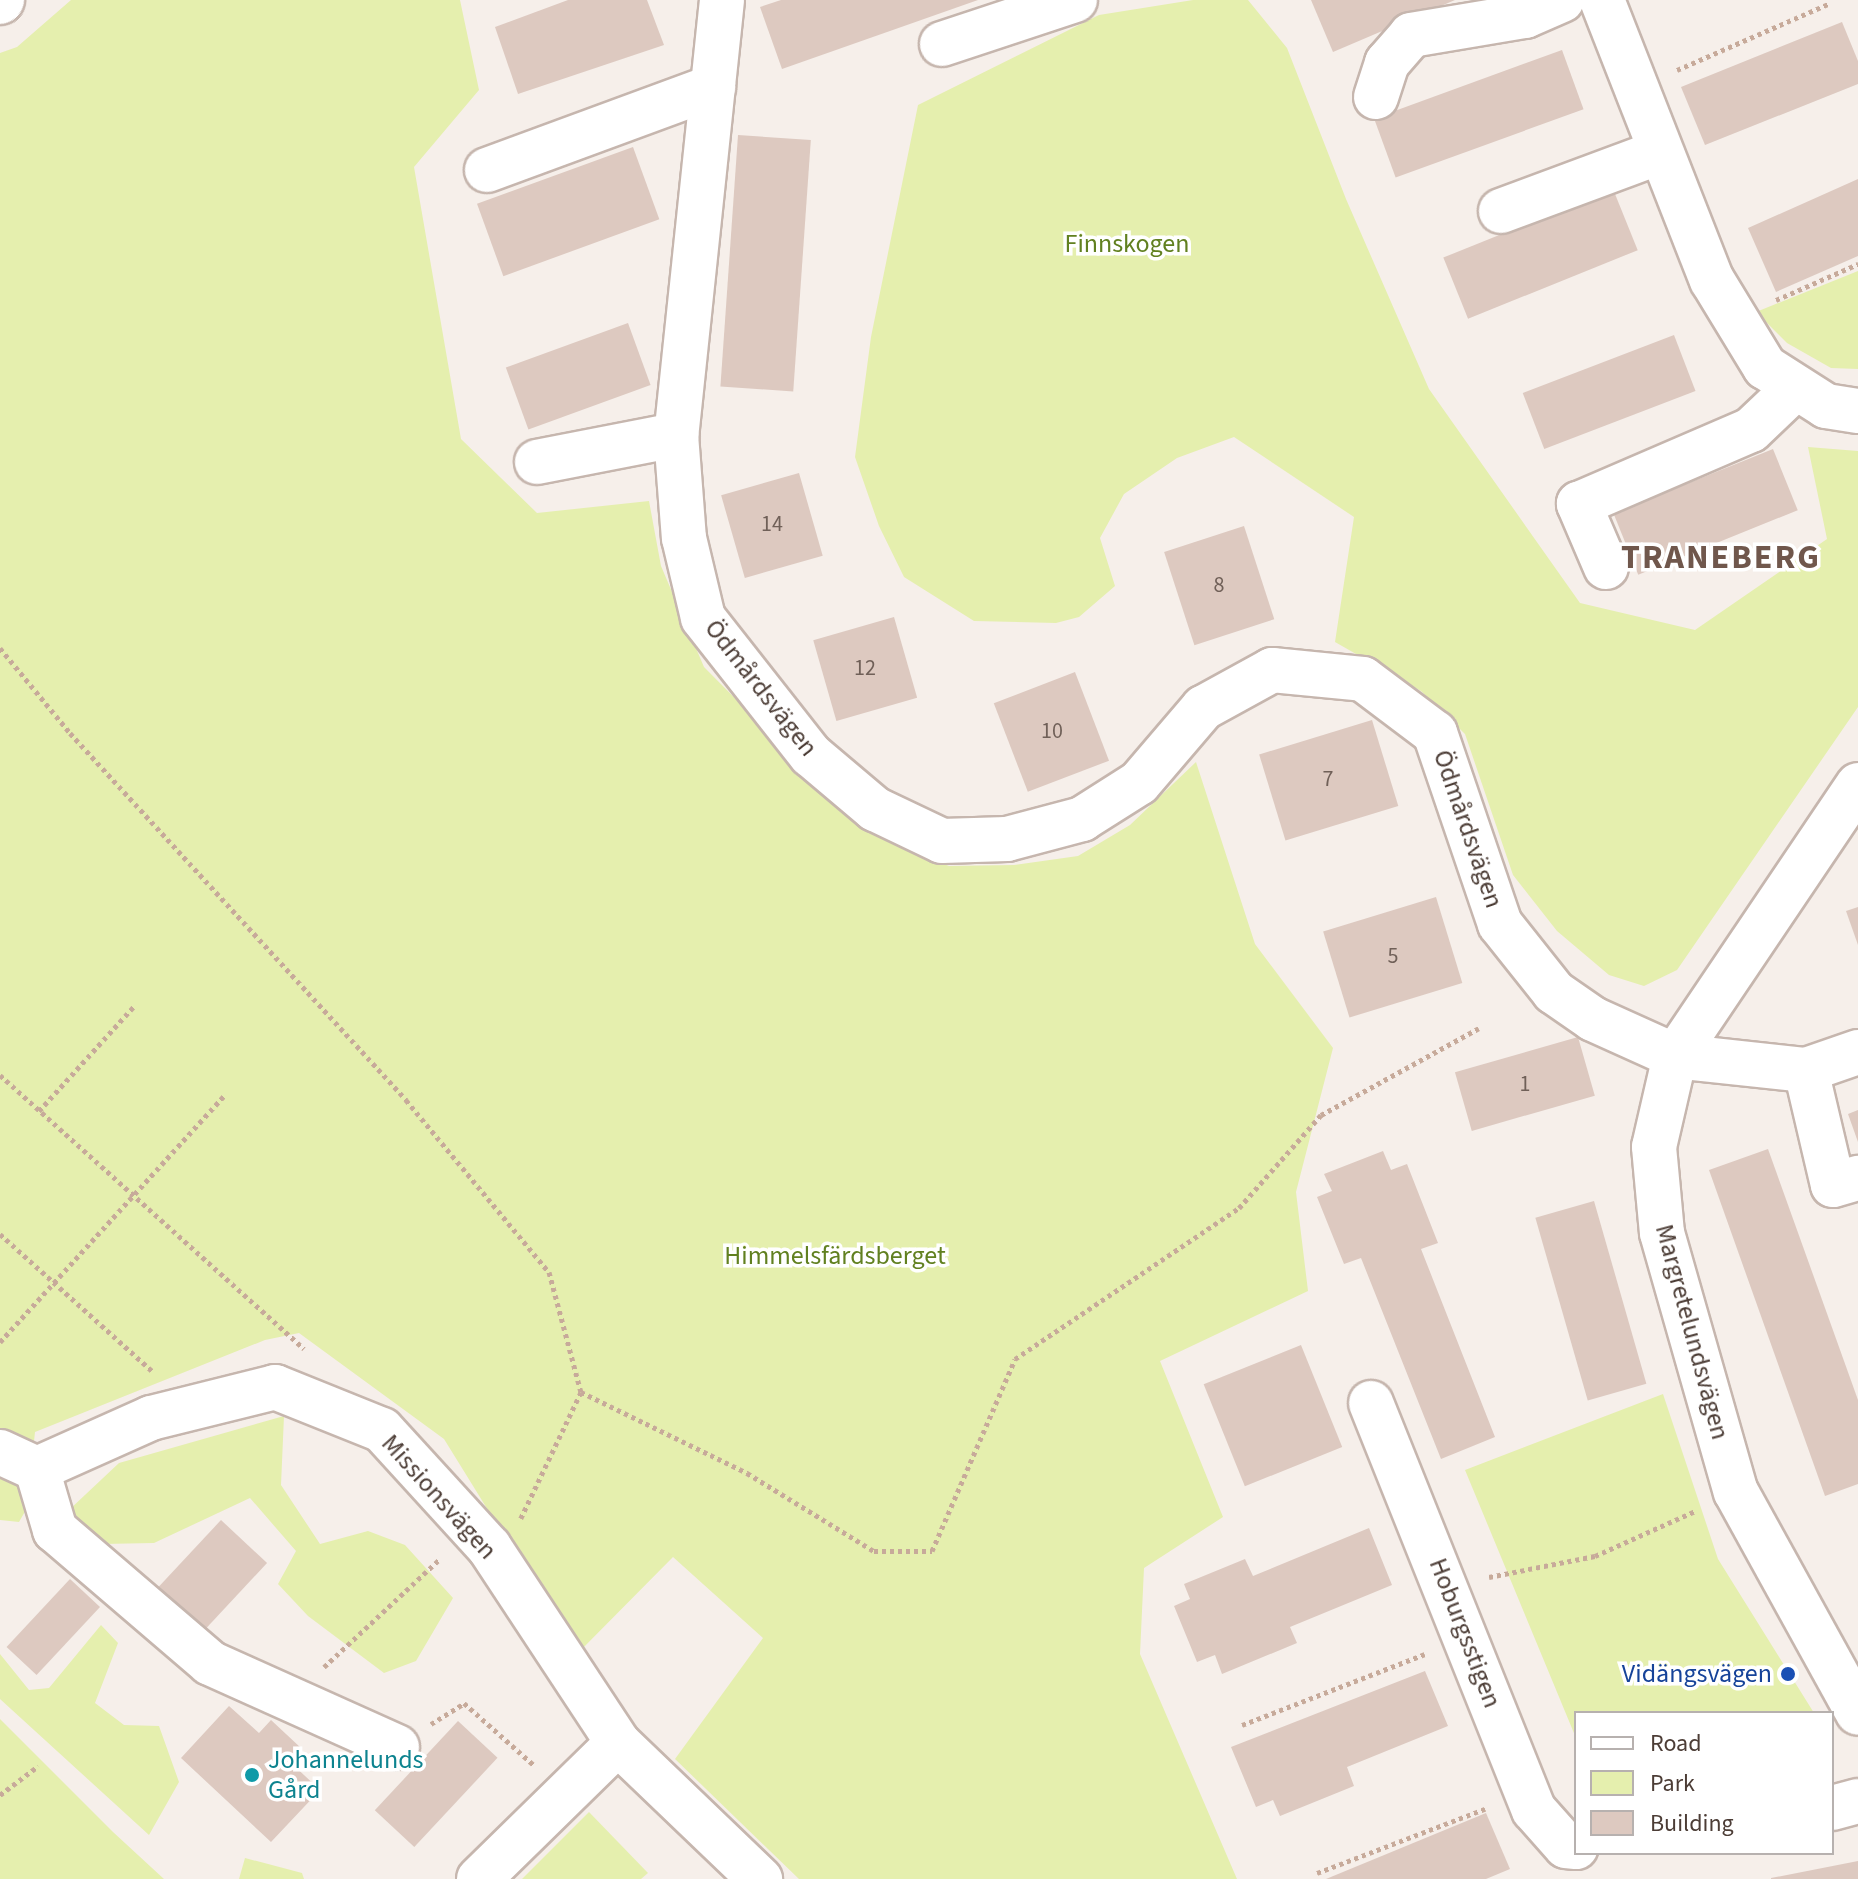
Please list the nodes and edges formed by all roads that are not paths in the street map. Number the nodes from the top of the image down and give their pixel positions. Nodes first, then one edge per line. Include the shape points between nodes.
1 (722, 0) edge
2 (1075, 0) edge
3 (1562, 0) edge
4 (1602, 0) edge
5 (942, 44) dead end
6 (713, 87) junction
7 (1376, 97) dead end
8 (1660, 152) junction
9 (487, 170) dead end
10 (1501, 211) dead end
11 (1794, 389) junction
12 (1858, 411) edge
13 (676, 435) junction
14 (537, 462) dead end
15 (1606, 567) dead end
16 (1858, 785) edge
17 (1858, 1052) edge
18 (1675, 1056) junction
19 (1806, 1070) junction
20 (1858, 1178) edge
21 (1371, 1403) dead end
22 (19, 1460) edge
23 (1858, 1713) edge
24 (618, 1743) junction
25 (397, 1747) road end
26 (1858, 1801) edge
27 (1834, 1807) edge
28 (1574, 1847) edge
29 (493, 1874) edge
30 (760, 1879) edge

1 - 6 street, Ödmårdsvägen
2 - 5 street
3 - 7 street via 1525,16 1411,35 1387,63
4 - 8 street
6 - 9 street
6 - 13 street, Ödmårdsvägen
8 - 10 street
8 - 11 street via 1712,280 1765,367
11 - 12 street via 1826,406
11 - 15 street via 1751,430 1579,504
13 - 14 street
13 - 18 street, Ödmårdsvägen via 684,538 703,618 811,755 875,809 942,841 1007,839 1082,819 1139,783 1203,708 1272,670 1363,679 1435,733 1500,924 1539,975 1593,1019
16 - 18 street, Margretelundsvägen
17 - 19 street
18 - 19 street, Ödmårdsvägen
18 - 23 street, Margretelundsvägen via 1654,1147 1662,1233 1736,1492
19 - 20 street via 1833,1185
21 - 28 street, Hoburgsstigen via 1534,1810 1566,1846
22 - 24 street, Missionsvägen via 151,1418 275,1387 382,1430 481,1538
22 - 25 street via 55,1530 210,1663
24 - 29 street
24 - 30 street, Missionsvägen
26 - 27 street

